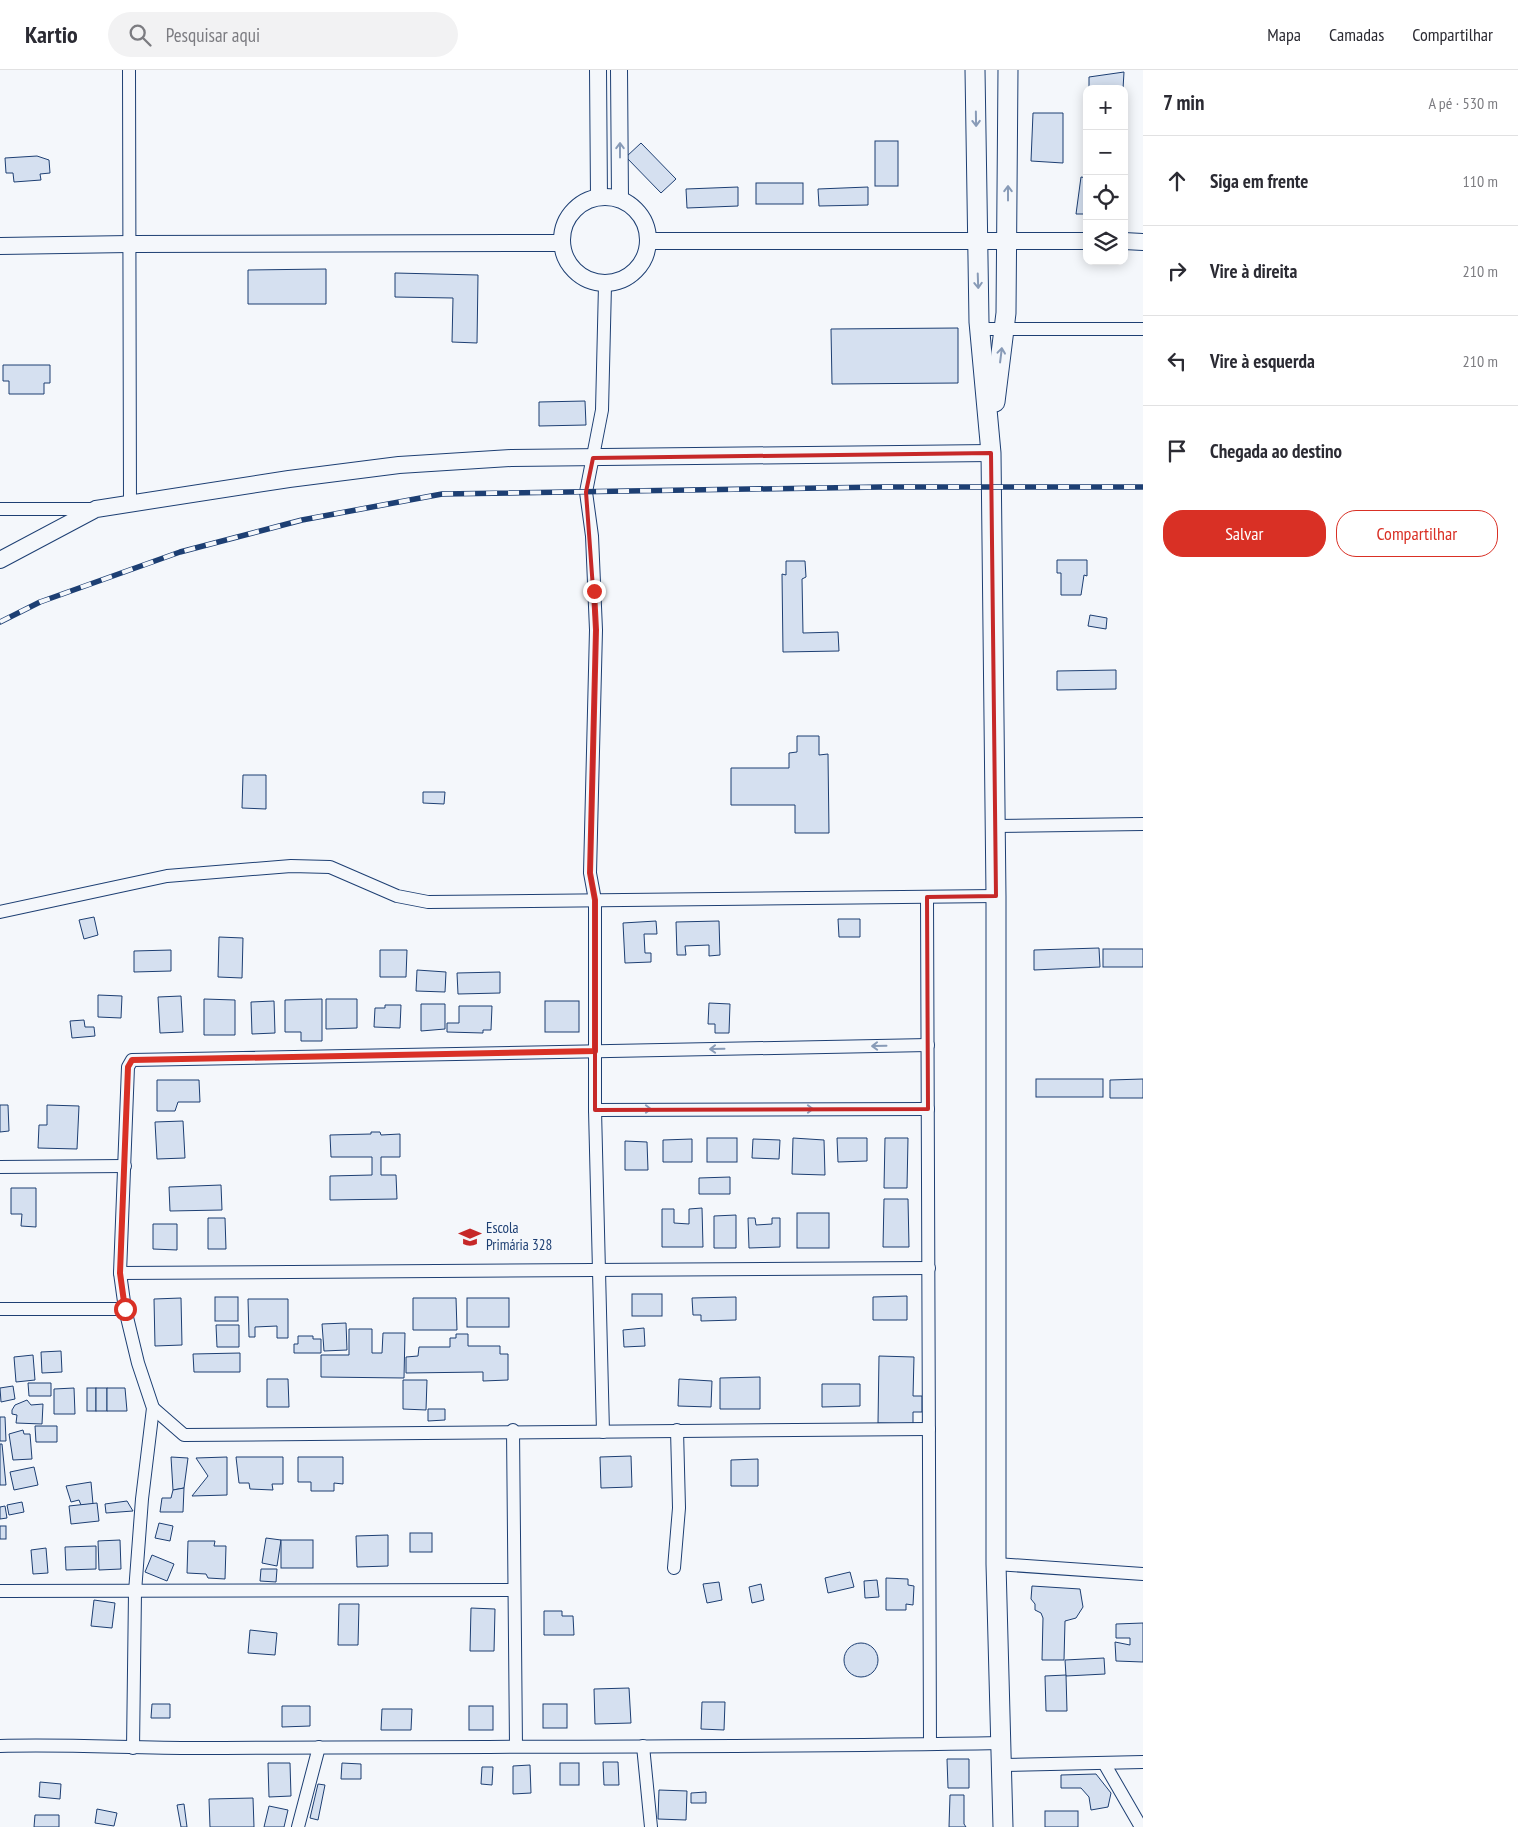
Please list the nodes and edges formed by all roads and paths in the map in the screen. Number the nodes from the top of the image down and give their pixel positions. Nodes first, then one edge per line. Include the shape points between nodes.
1 (129, 70) edge
2 (598, 70) edge
3 (619, 70) edge
4 (975, 70) edge
5 (1008, 70) edge
6 (598, 197) junction
7 (620, 199) junction
8 (649, 241) junction
9 (977, 241) junction
10 (1008, 241) junction
11 (1083, 241) edge
12 (1128, 242) edge
13 (1143, 242) edge
14 (561, 243) junction
15 (129, 244) junction
16 (0, 246) edge
17 (605, 285) junction
18 (980, 329) junction
19 (1004, 329) junction
20 (1143, 329) edge
21 (991, 445) junction
22 (593, 458) junction
23 (130, 504) junction
24 (0, 509) edge
25 (96, 509) junction
26 (0, 560) edge
27 (1143, 824) edge
28 (995, 826) junction
29 (996, 896) junction
30 (928, 897) junction
31 (595, 900) junction
32 (0, 912) edge
33 (928, 1045) junction
34 (595, 1051) junction
35 (928, 1109) junction
36 (595, 1110) junction
37 (0, 1166) edge
38 (125, 1166) junction
39 (928, 1268) junction
40 (600, 1270) junction
41 (120, 1273) junction
42 (125, 1309) junction
43 (0, 1310) edge
44 (153, 1408) junction
45 (929, 1429) junction
46 (512, 1430) junction
47 (677, 1430) junction
48 (603, 1432) junction
49 (996, 1564) junction
50 (674, 1568) dead end
51 (1143, 1574) edge
52 (514, 1590) junction
53 (0, 1591) edge
54 (135, 1592) junction
55 (1001, 1743) junction
56 (930, 1744) junction
57 (0, 1746) edge
58 (516, 1746) junction
59 (643, 1746) junction
60 (319, 1747) junction
61 (133, 1748) junction
62 (1143, 1762) edge
63 (1104, 1763) junction
64 (1002, 1765) junction
65 (298, 1827) edge
66 (651, 1827) edge
67 (1003, 1827) edge
68 (1141, 1827) edge

1 - 15 street
2 - 6 street
7 -> 3 street
4 -> 9 main road
10 -> 5 main road
6 - 7 street
6 - 14 street via 583,202 571,213 563,227
7 - 8 street via 635,208 646,223
8 - 9 street
8 - 17 street via 643,263 627,279
9 - 10 street
9 -> 18 main road
10 - 11 street
10 - 19 main road
12 - 13 street
14 - 15 street
14 - 17 street via 567,264 584,279
15 - 16 street
15 - 23 street
17 - 22 street via 602,410
18 - 19 street
18 - 21 main road
19 - 20 street
21 -> 19 main road
21 - 22 street
21 - 28 main road
22 - 23 street via 511,458 399,466 289,479
22 - 31 street via 586,492 592,536 596,630 590,873
23 - 25 street
24 - 25 street
25 - 26 street
27 - 28 street
28 - 29 main road
29 - 30 street
29 - 49 main road
30 - 31 street
30 - 33 street
31 - 32 street via 428,902 397,896 330,867 290,866 167,876
31 - 34 street
33 -> 34 street
33 - 35 street
34 - 36 street
34 - 38 street via 132,1060 128,1067
36 -> 35 street
35 - 39 street
36 - 40 street
37 - 38 street
38 - 41 street
39 - 40 street
39 - 45 street
40 - 41 street
40 - 48 street
41 - 42 street
42 - 43 street
42 - 44 street
44 - 46 street via 184,1435
44 - 54 street
45 - 47 street
45 - 56 street
46 - 48 street
46 - 52 street
47 - 48 street
47 - 50 street via 679,1508
49 - 51 street
49 - 55 main road
52 - 54 street
52 - 58 street
53 - 54 street
54 - 61 street
55 - 56 street
55 - 64 main road
56 - 59 street
57 - 61 street
58 - 59 street
58 - 60 street
59 - 66 street
60 - 61 street
60 - 65 street
62 - 63 street
63 - 64 street
63 - 68 street
64 - 67 main road

